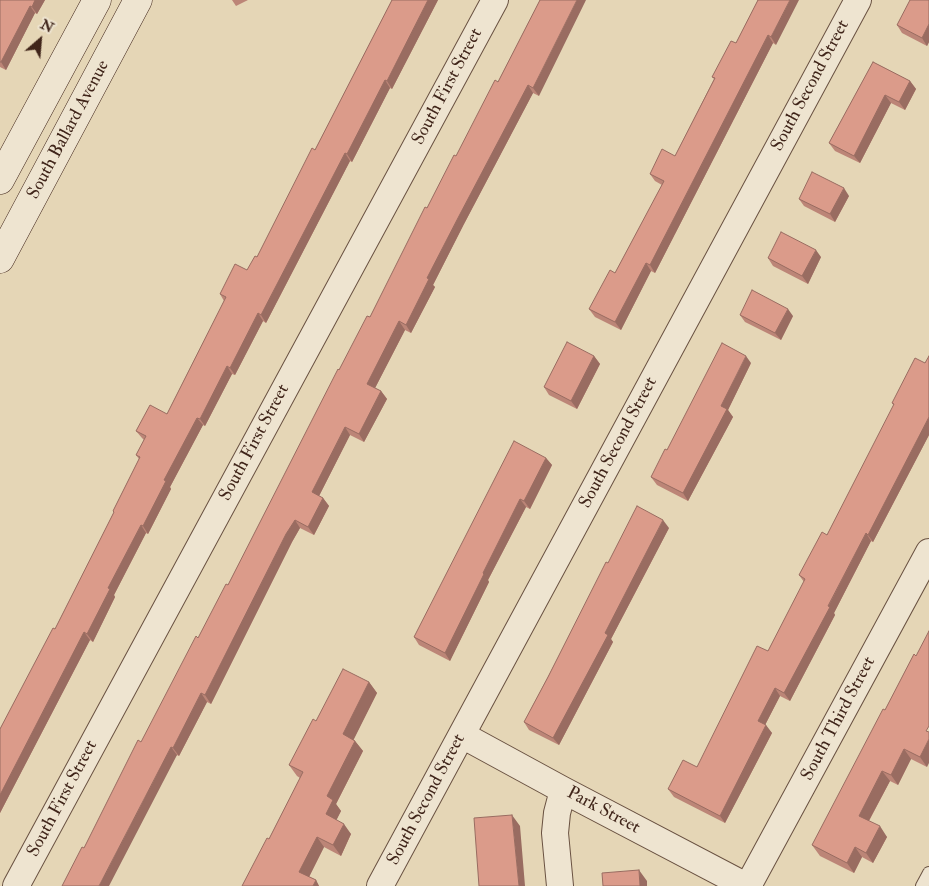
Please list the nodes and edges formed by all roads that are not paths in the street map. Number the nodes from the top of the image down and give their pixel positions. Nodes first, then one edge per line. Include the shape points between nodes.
1 (97, 0) edge
2 (138, 0) edge
3 (495, 0) edge
4 (858, 0) edge
5 (0, 180) edge
6 (0, 259) edge
7 (929, 552) edge
8 (462, 735) junction
9 (563, 790) junction
10 (929, 873) edge
11 (16, 886) edge
12 (380, 886) edge
13 (560, 886) edge
14 (747, 886) edge
15 (922, 886) edge

1 - 5 main road, South Ballard Avenue
2 - 6 main road, South Ballard Avenue
3 - 11 street, South First Street
4 - 8 street, South Second Street
7 - 14 street, South Third Street
8 - 9 street, Park Street
8 - 12 street, South Second Street
9 - 13 street via 555,833
9 - 14 street, Park Street
10 - 15 lane

